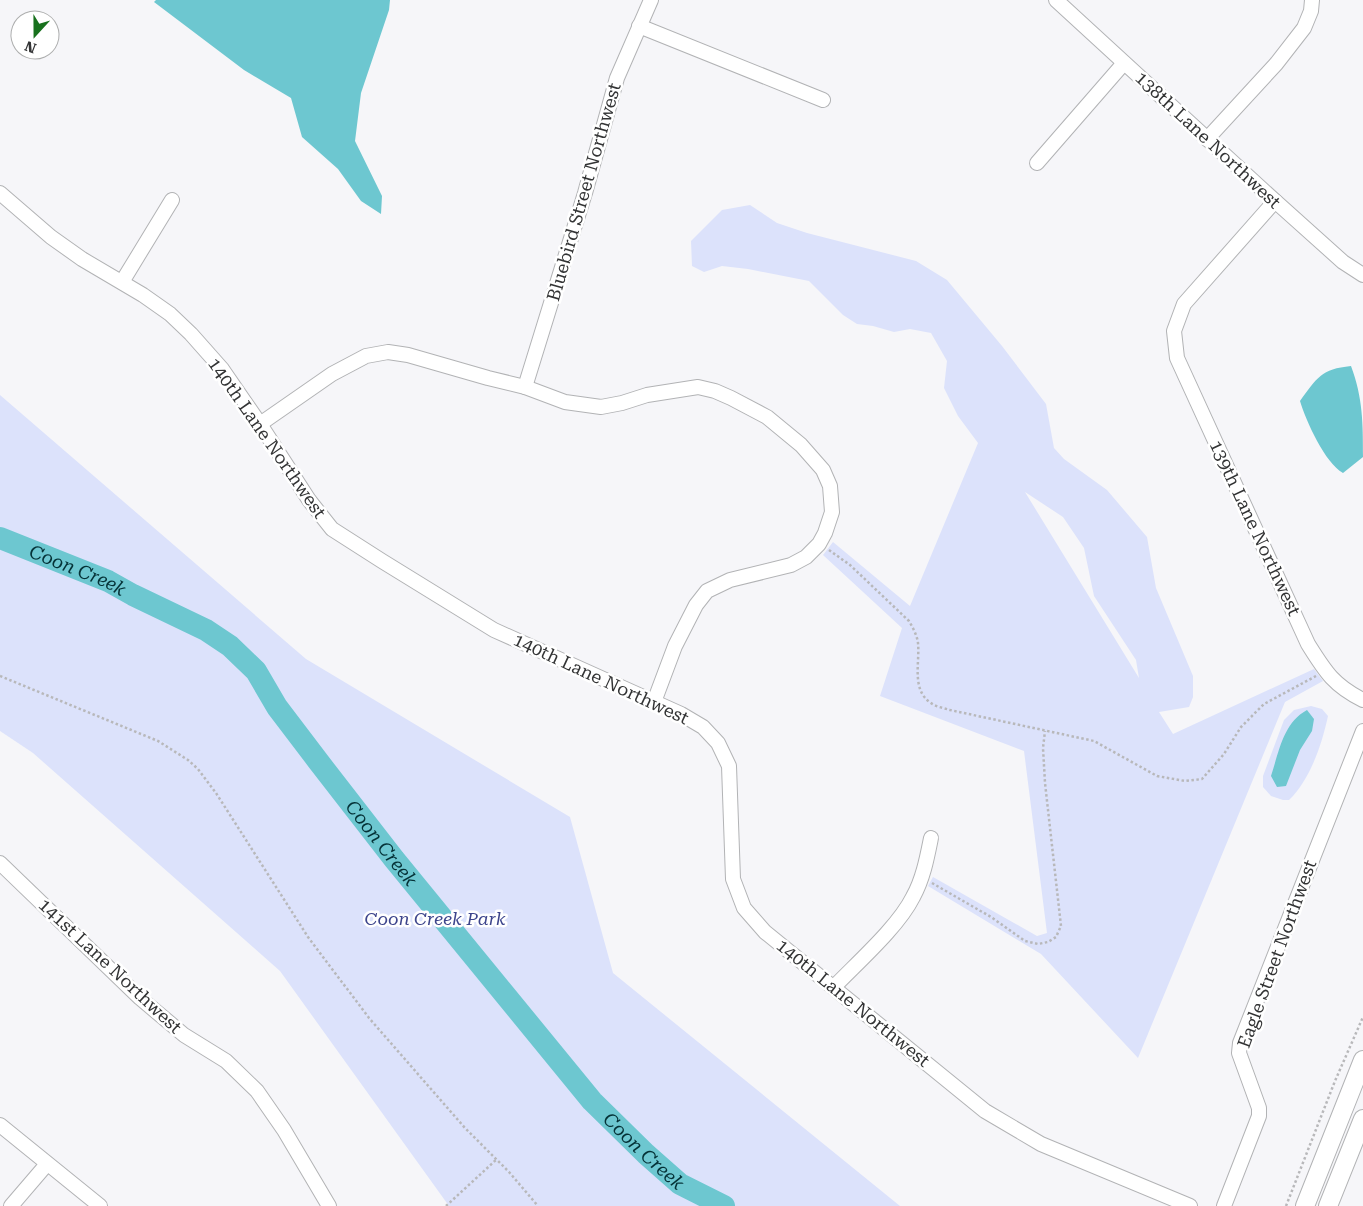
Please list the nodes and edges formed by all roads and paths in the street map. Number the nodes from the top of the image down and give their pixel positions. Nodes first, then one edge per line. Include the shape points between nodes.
1 (651, 0) edge
2 (1056, 0) edge
3 (1312, 0) edge
4 (639, 26) junction
5 (1124, 64) junction
6 (823, 100) dead end
7 (1208, 138) junction
8 (1037, 163) dead end
9 (0, 193) edge
10 (172, 200) dead end
11 (1275, 202) junction
12 (1363, 276) edge
13 (122, 282) junction
14 (525, 387) junction
15 (260, 424) junction
16 (822, 539) junction
17 (0, 676) edge
18 (1313, 677) dead end
19 (1363, 700) edge
20 (654, 702) junction
21 (1045, 730) junction
22 (1363, 730) edge
23 (931, 838) dead end
24 (0, 863) edge
25 (922, 878) junction
26 (834, 987) junction
27 (1363, 1017) edge
28 (1363, 1060) edge
29 (1363, 1120) edge
30 (0, 1125) edge
31 (497, 1160) junction
32 (47, 1164) junction
33 (11, 1206) edge
34 (100, 1206) edge
35 (329, 1206) edge
36 (446, 1206) edge
37 (538, 1206) edge
38 (1190, 1206) edge
39 (1224, 1206) edge
40 (1286, 1206) edge
41 (1306, 1206) edge
42 (1328, 1206) edge

1 - 4 street, Bluebird Street Northwest
2 - 5 street, 138th Lane Northwest
3 - 7 street via 1304,28 1276,64
4 - 6 street
4 - 14 street, Bluebird Street Northwest via 617,78
5 - 7 street, 138th Lane Northwest
5 - 8 street
7 - 11 street, 138th Lane Northwest
9 - 13 street, 140th Lane Northwest via 51,237
10 - 13 street
11 - 12 street, 138th Lane Northwest
11 - 19 street, 139th Lane Northwest via 1184,304 1174,331 1177,358 1308,644 1328,676
13 - 15 street, 140th Lane Northwest via 170,314 191,334 222,370
14 - 15 street via 388,352 366,356 332,374
14 - 16 street via 565,402 601,407 698,387 731,398 767,418 801,445 823,470 830,486 832,512
15 - 20 street, 140th Lane Northwest via 309,500 332,529 494,630
16 - 20 street via 806,557 790,565 730,580 707,591 675,646
16 - 21 path via 909,621 918,644 918,680 923,695 931,704
17 - 31 path via 158,741 198,769 308,937 369,1018
18 - 21 path via 1264,704 1241,727 1224,754 1202,779 1185,781 1158,776 1094,741
20 - 26 street, 140th Lane Northwest via 703,727 718,743 729,766 733,879 744,908 765,932
21 - 25 path via 1045,783 1061,926 1056,937 1038,944 1025,941
22 - 39 street, Eagle Street Northwest via 1240,1043 1239,1053 1259,1116
23 - 25 street
24 - 35 street, 141st Lane Northwest via 140,998 184,1035 226,1061 257,1091
25 - 26 street via 913,898 890,928
26 - 38 street, 140th Lane Northwest via 985,1111 1016,1131
27 - 40 path
28 - 41 main road
29 - 42 main road
30 - 32 street
31 - 36 path
31 - 37 path
32 - 33 street
32 - 34 street

